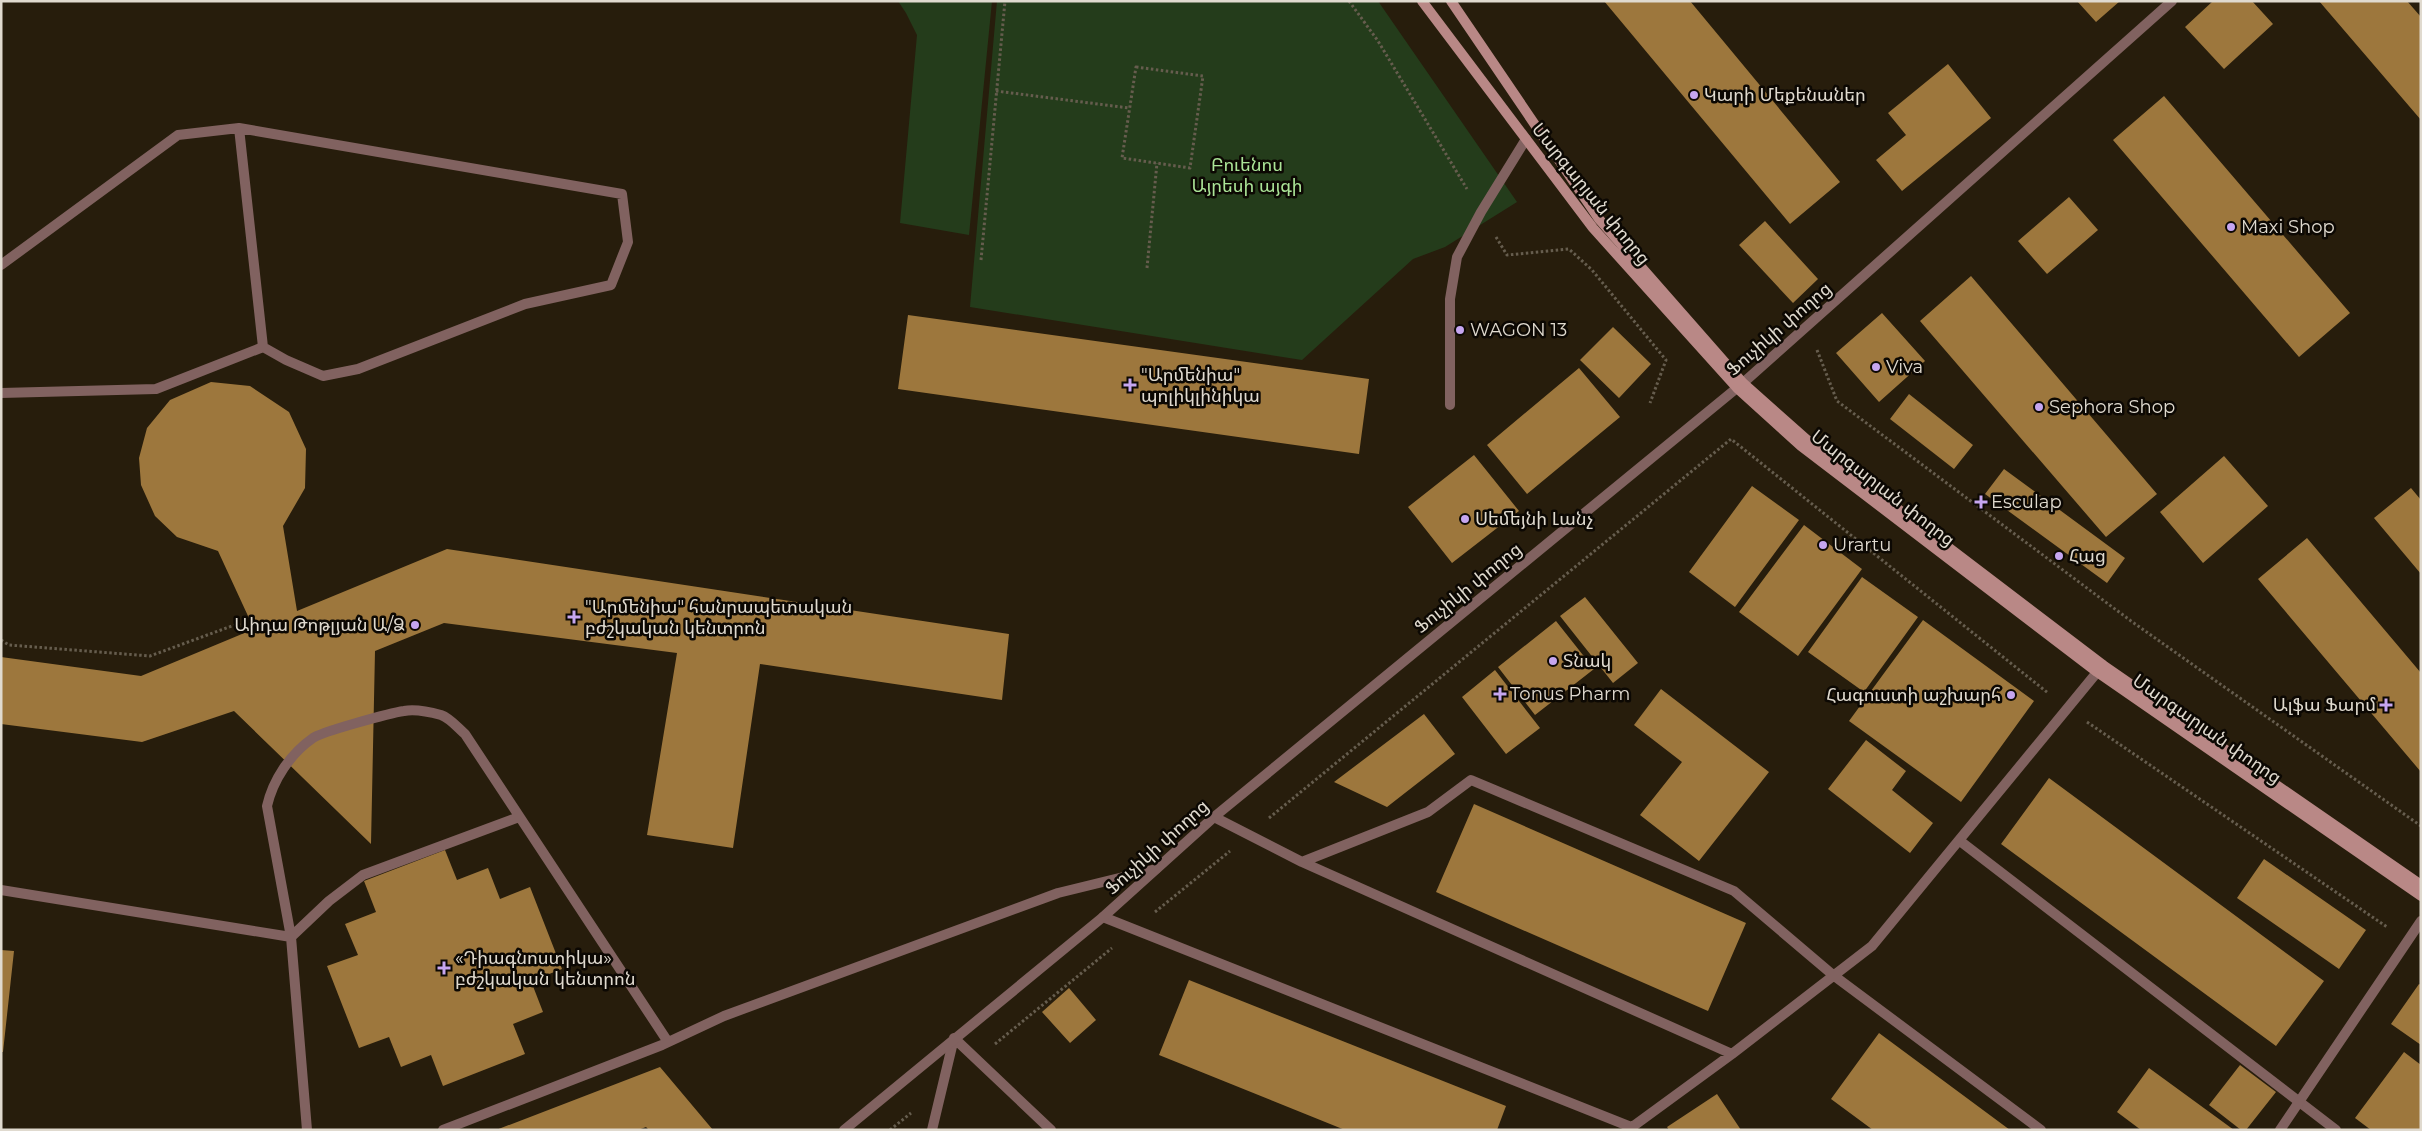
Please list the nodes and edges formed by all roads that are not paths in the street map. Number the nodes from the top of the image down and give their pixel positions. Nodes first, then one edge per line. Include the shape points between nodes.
1 (1422, 1) edge
2 (1451, 1) edge
3 (2172, 1) edge
4 (239, 128) junction
5 (1526, 139) junction
6 (1, 264) edge
7 (263, 347) junction
8 (1740, 386) junction
9 (1, 394) edge
10 (1450, 405) dead end
11 (2100, 669) junction
12 (519, 817) junction
13 (1214, 817) junction
14 (1960, 841) junction
15 (1302, 862) junction
16 (1156, 869) junction
17 (2421, 885) edge
18 (1, 890) edge
19 (2421, 896) edge
20 (1103, 917) junction
21 (2421, 921) edge
22 (291, 937) junction
23 (1832, 975) junction
24 (954, 1038) junction
25 (668, 1042) junction
26 (1732, 1054) junction
27 (2299, 1101) junction
28 (1630, 1129) edge
29 (307, 1130) edge
30 (443, 1130) edge
31 (844, 1130) edge
32 (932, 1130) edge
33 (1052, 1130) edge
34 (2041, 1130) edge
35 (2280, 1130) edge
36 (2336, 1130) edge

1 - 5 main road, Մարգարյան փողոց
2 - 8 main road, Մարգարյան փողոց via 1599,219
3 - 8 street, Ֆուչիկի փողոց
4 - 6 street via 178,136
4 - 7 street
4 - 7 street via 622,194 628,242 611,285 525,304 358,369 323,376
5 - 8 main road, Մարգարյան փողոց via 1593,228
5 - 10 street via 1481,212 1458,257 1450,299
7 - 9 street via 156,389
8 - 11 main road, Մարգարյան փողոց
8 - 13 street, Ֆուչիկի փողոց
11 - 14 street
11 - 17 main road, Մարգարյան փողոց
11 - 19 main road, Մարգարյան փողոց
12 - 22 street via 363,875
12 - 22 street via 465,734 444,716 405,710 314,737 279,775 267,806
12 - 25 street
13 - 15 street
13 - 16 street, Ֆուչիկի փողոց
14 - 23 street via 1872,946
14 - 27 street
15 - 23 street via 1428,812 1471,780 1734,892
15 - 26 street
16 - 20 street, Ֆուչիկի փողոց
16 - 25 street via 1058,893 724,1016
18 - 22 street
20 - 24 street, Ֆուչիկի փողոց
20 - 28 street
21 - 27 street
22 - 29 street
23 - 26 street
23 - 34 street
24 - 31 street, Ֆուչիկի փողոց
24 - 32 street
24 - 33 street
25 - 30 street
26 - 28 street
27 - 35 street
27 - 36 street

